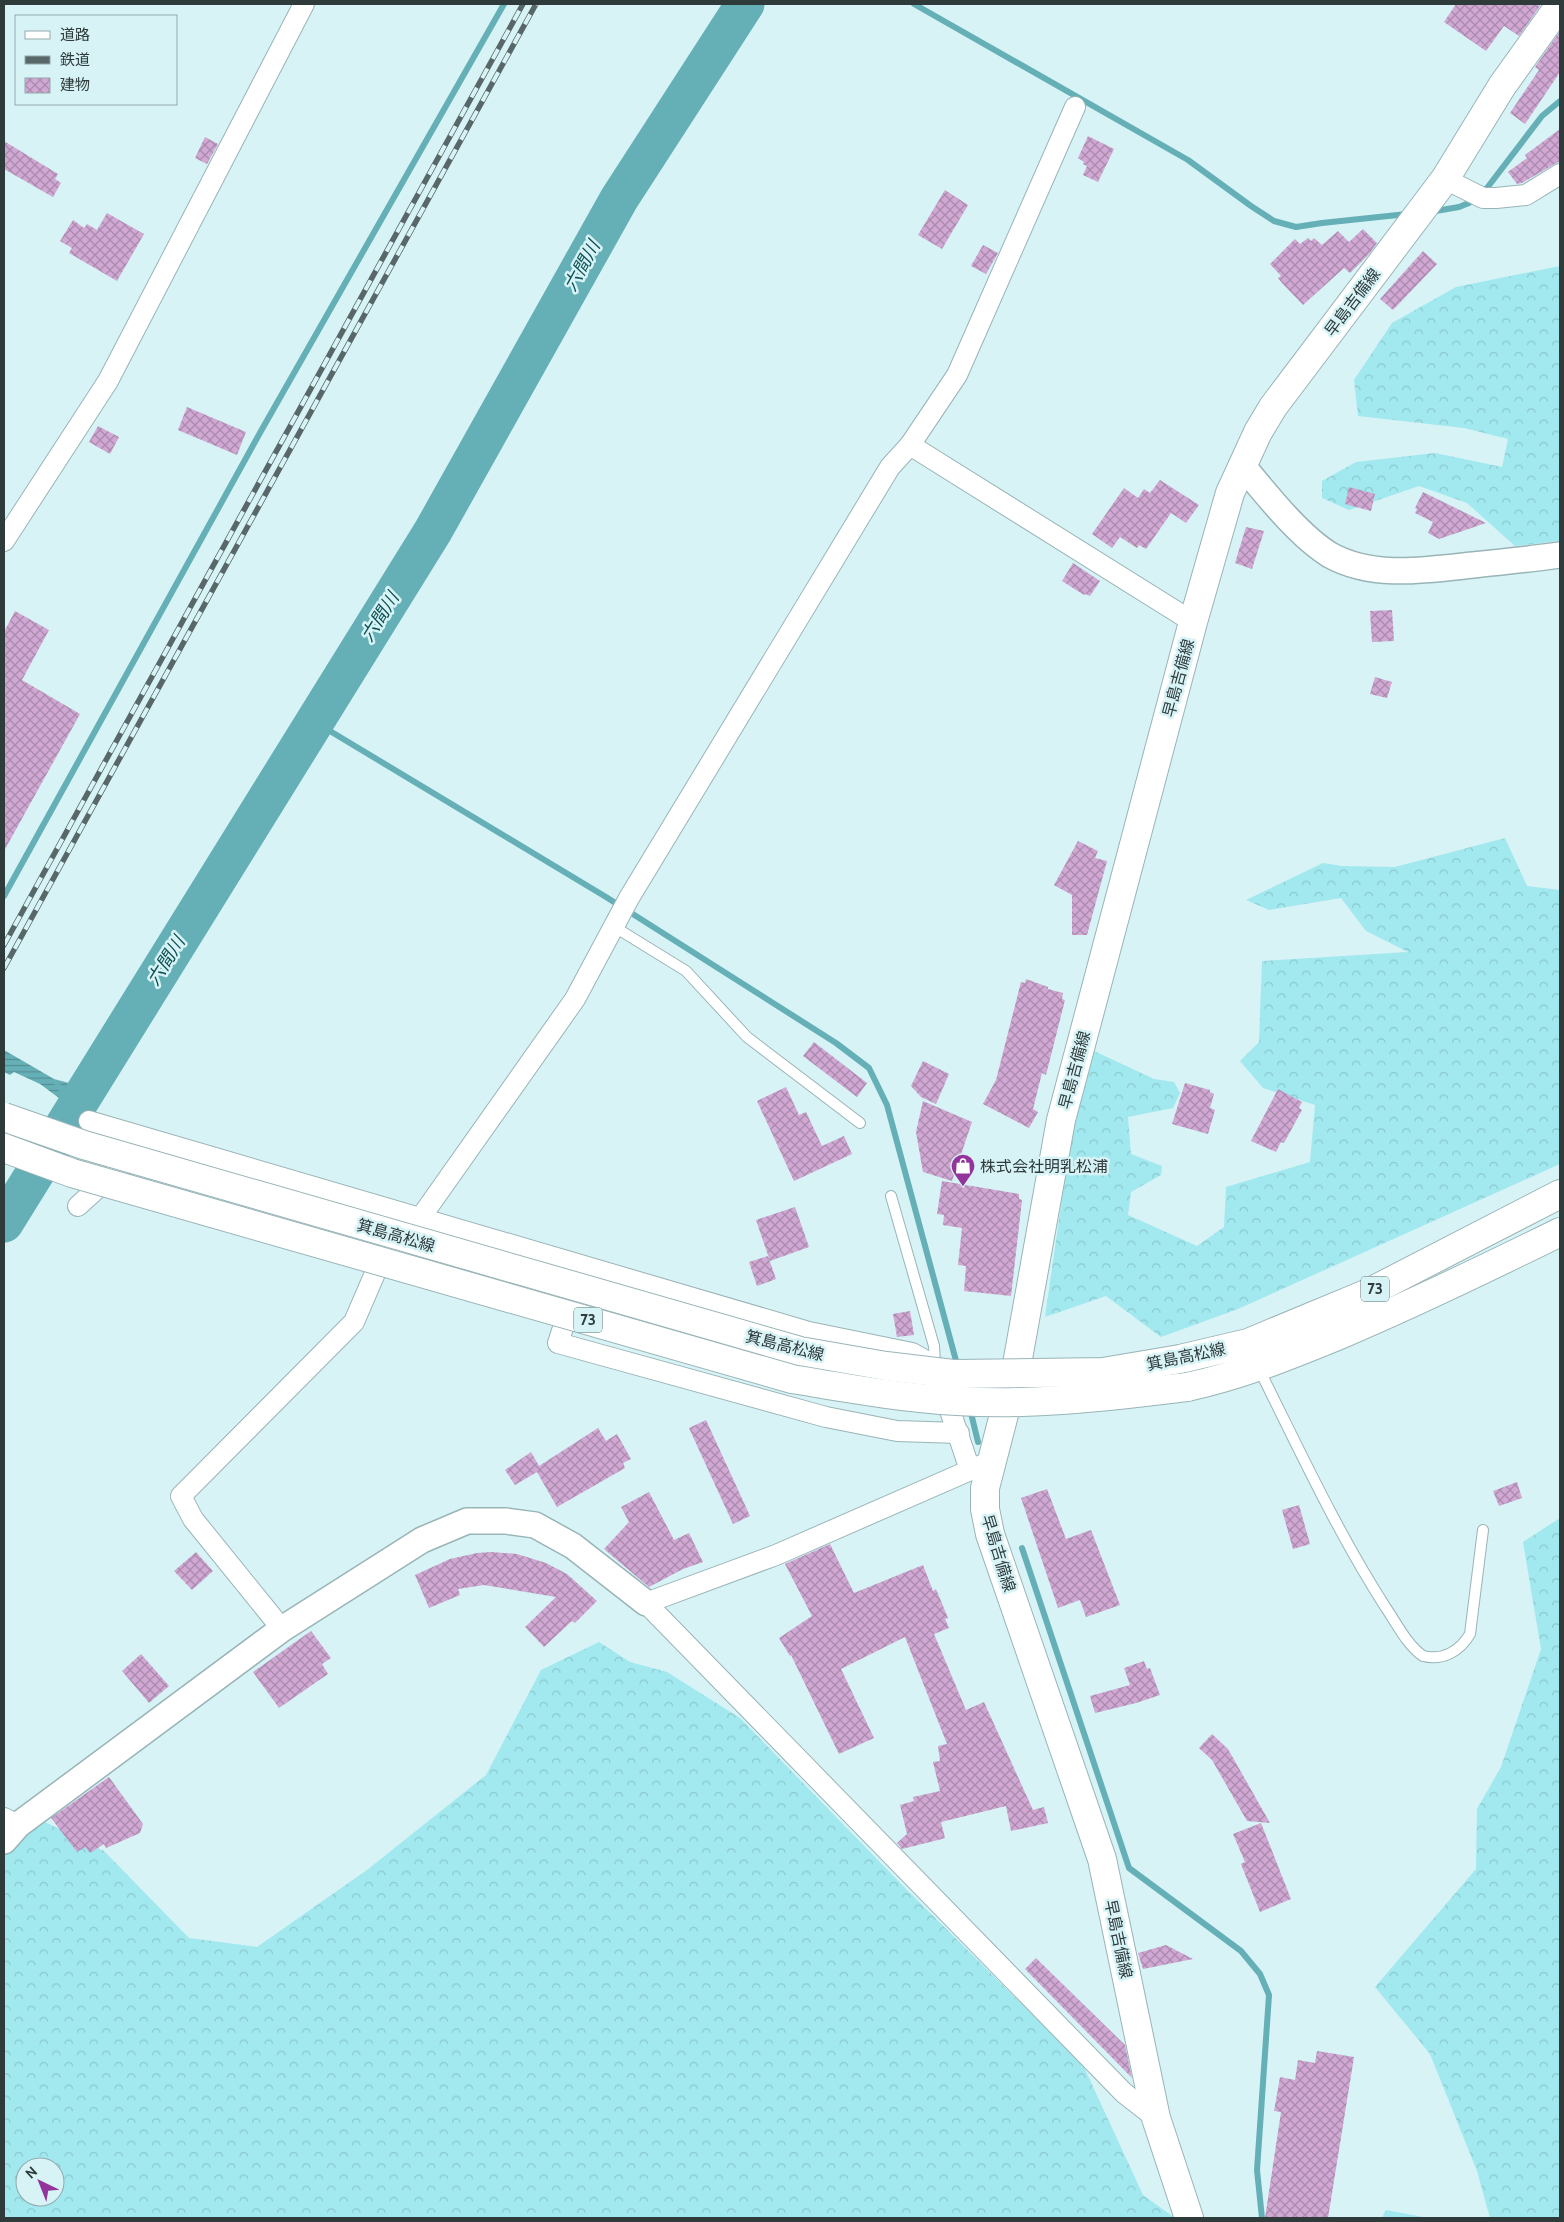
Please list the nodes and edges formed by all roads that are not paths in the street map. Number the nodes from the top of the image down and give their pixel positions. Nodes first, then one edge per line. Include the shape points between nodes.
1 (304, 4) edge
2 (1560, 5) edge
3 (1075, 107) dead end
4 (1560, 174) edge
5 (1437, 189) junction
6 (910, 445) junction
7 (1242, 465) junction
8 (4, 541) edge
9 (1560, 555) edge
10 (1193, 622) junction
11 (621, 912) junction
12 (4, 1117) edge
13 (89, 1122) dead end
14 (860, 1123) dead end
15 (151, 1140) junction
16 (4, 1148) edge
17 (1560, 1194) edge
18 (891, 1196) dead end
19 (78, 1206) dead end
20 (422, 1217) junction
21 (1560, 1232) edge
22 (583, 1265) junction
23 (935, 1366) junction
24 (1258, 1367) junction
25 (959, 1433) junction
26 (981, 1465) junction
27 (1483, 1530) dead end
28 (646, 1603) junction
29 (282, 1629) junction
30 (8, 1828) edge
31 (1156, 2118) junction
32 (1189, 2218) edge

1 - 8 street via 108,382
2 - 5 main road, 早島吉備線 via 1502,86
3 - 6 street via 957,375
4 - 5 street via 1526,195 1476,195
5 - 7 main road, 早島吉備線 via 1273,407
6 - 10 street
6 - 11 street via 890,467
7 - 9 street via 1309,539 1331,555 1356,566 1390,571 1434,569
7 - 10 main road, 早島吉備線 via 1230,493
10 - 26 main road, 早島吉備線 via 1061,1120 1017,1364
11 - 14 lane via 686,971 747,1037
11 - 20 street via 575,999
12 - 17 main road, 箕島高松線 / 73, bridge via 84,1145 800,1351 953,1374 1104,1372 1248,1343 1366,1294
13 - 15 street
15 - 19 street
15 - 20 street
16 - 24 main road, 箕島高松線 / 73, bridge via 72,1173 792,1378 880,1394 958,1401 1036,1402 1187,1387
18 - 23 lane via 934,1346
20 - 22 street
20 - 29 street via 382,1257 354,1322 181,1496 193,1519
21 - 24 main road, 箕島高松線 / 73 via 1374,1320
22 - 23 street via 809,1332 912,1353
22 - 25 street via 558,1343 826,1417 897,1431
23 - 25 street
24 - 27 lane via 1371,1584 1406,1639 1423,1656 1438,1658 1456,1651 1470,1634
25 - 26 street
26 - 28 street via 776,1555
26 - 31 main road, 早島吉備線 via 990,1534 1102,1859
28 - 29 street via 573,1546 534,1525 467,1521 422,1540
28 - 31 street via 1124,2093
29 - 30 street
31 - 32 main road, 早島吉備線

